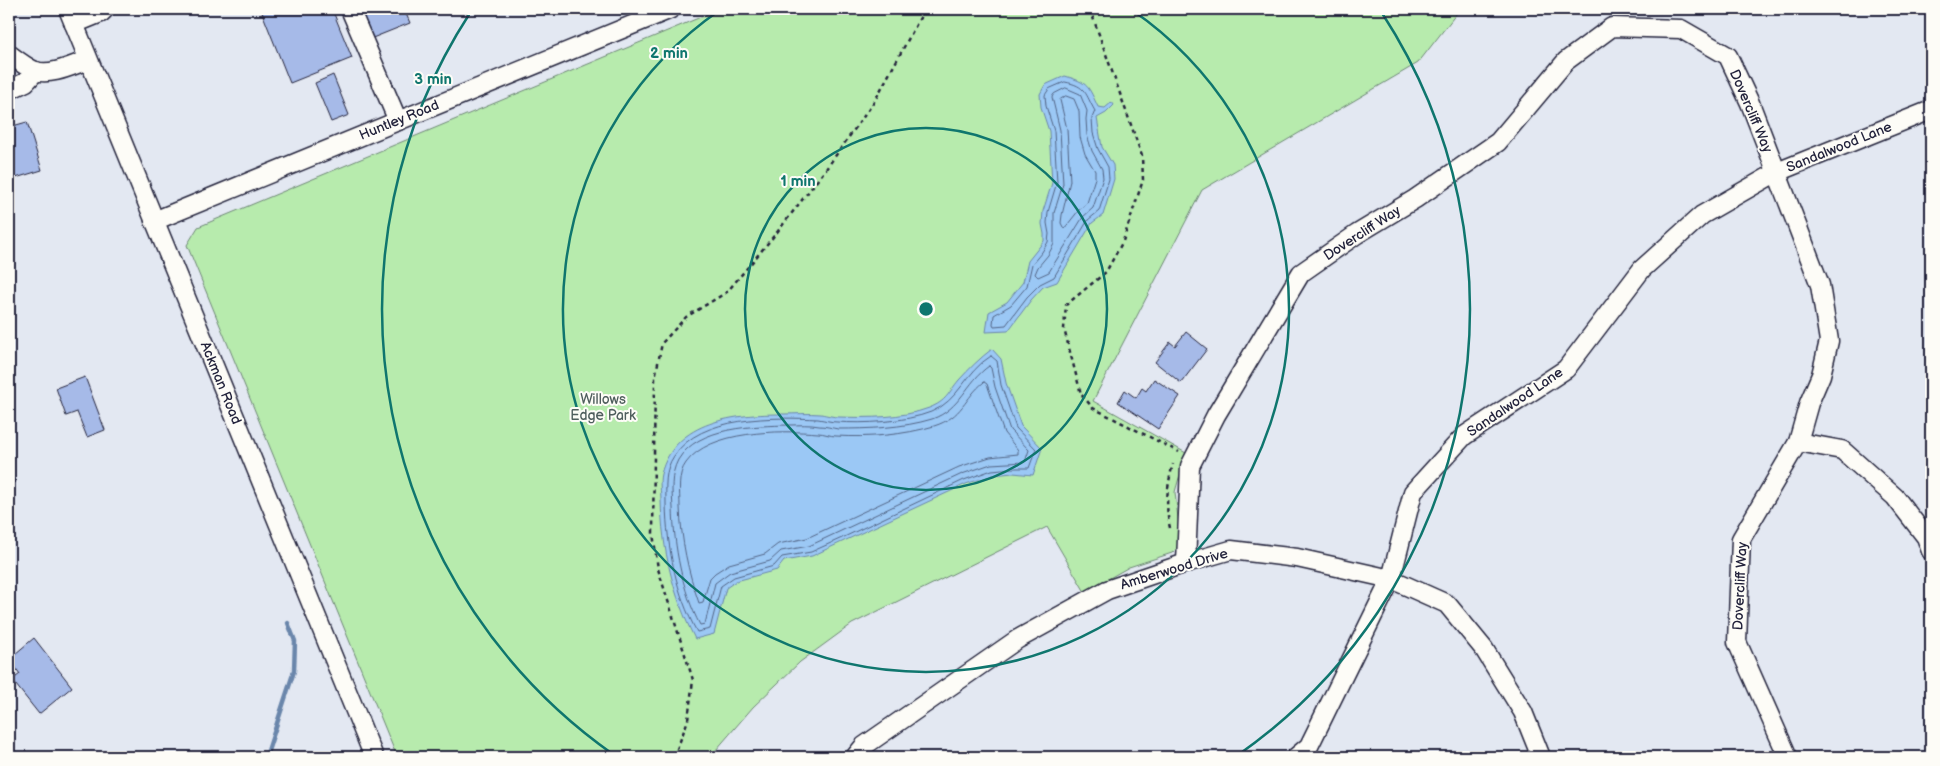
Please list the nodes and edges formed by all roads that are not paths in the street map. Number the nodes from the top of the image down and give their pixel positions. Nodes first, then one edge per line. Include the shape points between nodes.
1 (105, 9) edge
2 (350, 9) edge
3 (671, 9) edge
4 (71, 16) edge
5 (9, 54) edge
6 (88, 60) junction
7 (36, 71) junction
8 (9, 90) edge
9 (1931, 110) edge
10 (398, 121) junction
11 (1776, 172) junction
12 (154, 221) junction
13 (1798, 442) junction
14 (1931, 551) edge
15 (1186, 563) junction
16 (1391, 579) junction
17 (374, 757) edge
18 (855, 757) edge
19 (1296, 757) edge
20 (1541, 757) edge
21 (1788, 757) edge

1 - 4 street via 101,13
2 - 10 street
3 - 10 street, Huntley Road
4 - 6 street, Ackman Road
5 - 7 street
6 - 7 street via 52,72
6 - 12 street, Ackman Road
7 - 8 street via 26,82
9 - 11 street, Sandalwood Lane
10 - 12 street, Huntley Road
11 - 13 street, Dovercliff Way via 1820,285 1829,341 1822,375 1808,403
11 - 15 street, Dovercliff Way via 1750,102 1728,56 1681,30 1612,27 1566,61 1498,142 1301,273 1216,414 1190,466
11 - 16 street, Sandalwood Lane via 1702,215 1642,269 1566,369 1464,436 1413,492
12 - 17 street, Ackman Road
13 - 14 street via 1842,450 1895,497 1926,537
13 - 21 street, Dovercliff Way via 1741,539 1738,599 1737,642
15 - 16 street, Amberwood Drive via 1231,550 1297,558
15 - 18 street, Amberwood Drive via 1107,590 1018,638 864,746
16 - 19 street, Sandalwood Lane via 1309,746
16 - 20 street, Amberwood Drive via 1447,604 1484,649 1523,712

